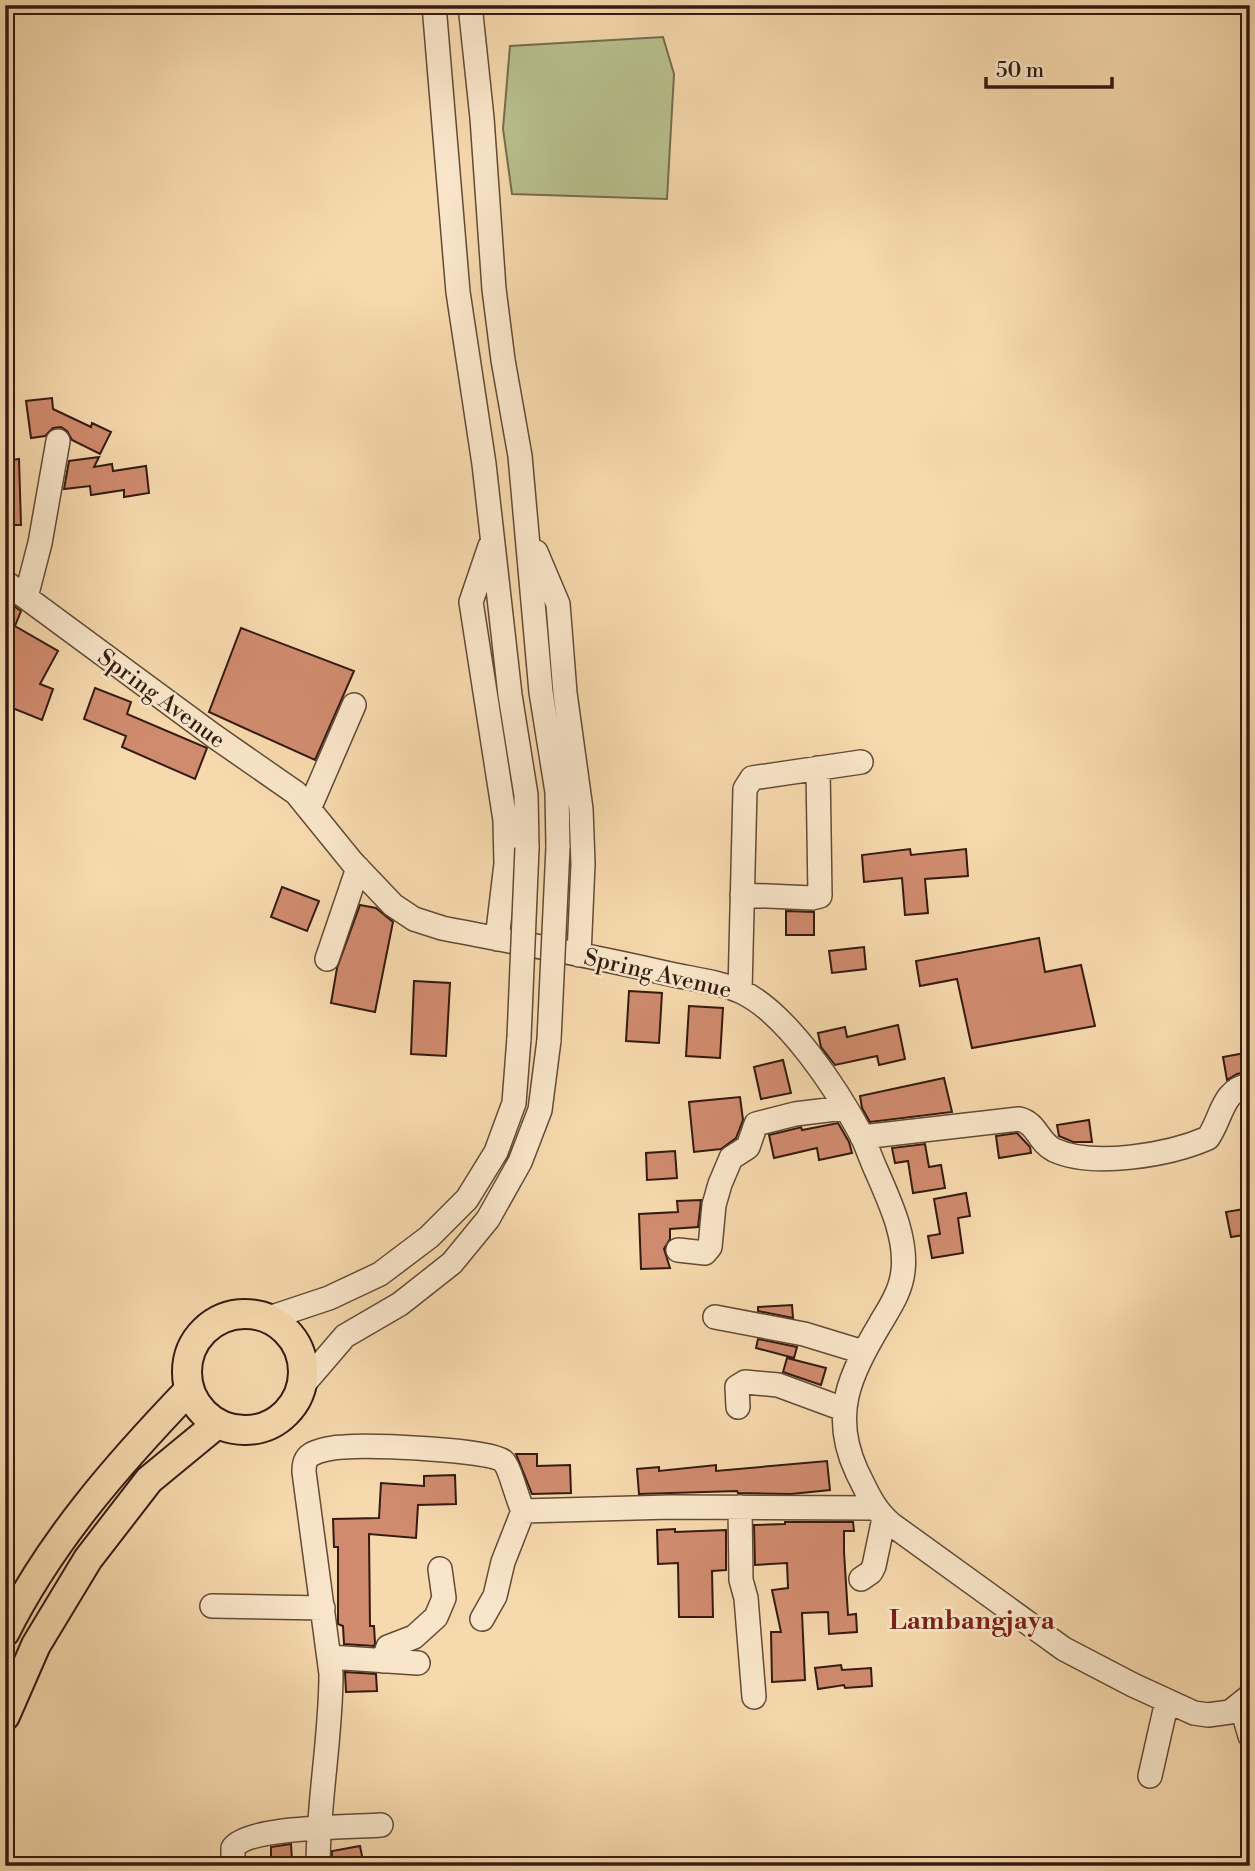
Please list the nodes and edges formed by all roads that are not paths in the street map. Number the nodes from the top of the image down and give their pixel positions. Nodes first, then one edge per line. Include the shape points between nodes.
1 (434, 5) edge
2 (470, 5) edge
3 (58, 441) dead end
4 (528, 533) junction
5 (493, 536) junction
6 (5, 582) edge
7 (26, 597) junction
8 (354, 705) dead end
9 (861, 761) dead end
10 (818, 768) junction
11 (309, 809) junction
12 (358, 868) junction
13 (742, 895) junction
14 (497, 939) junction
15 (579, 955) junction
16 (327, 959) dead end
17 (740, 991) junction
18 (1250, 1085) edge
19 (844, 1108) junction
20 (862, 1137) junction
21 (678, 1250) dead end
22 (715, 1317) dead end
23 (269, 1318) junction
24 (863, 1352) junction
25 (302, 1386) junction
26 (189, 1390) junction
27 (738, 1407) dead end
28 (843, 1409) junction
29 (217, 1424) junction
30 (740, 1507) junction
31 (523, 1511) junction
32 (879, 1513) junction
33 (440, 1569) dead end
34 (861, 1579) dead end
35 (212, 1606) dead end
36 (323, 1608) junction
37 (482, 1619) dead end
38 (5, 1632) edge
39 (329, 1657) junction
40 (383, 1661) junction
41 (418, 1663) dead end
42 (754, 1697) dead end
43 (1167, 1701) junction
44 (1245, 1701) edge
45 (5, 1716) edge
46 (1250, 1736) edge
47 (1150, 1776) dead end
48 (381, 1825) dead end
49 (318, 1830) junction
50 (233, 1866) edge
51 (318, 1866) edge

1 - 5 street via 458,292
2 - 4 street via 494,289
3 - 7 street
4 - 15 street via 558,604 581,809
4 - 25 street, bridge via 541,692 557,792 549,1040 540,1110 520,1162 488,1219 452,1263 400,1304 345,1336
5 - 14 street via 471,602 505,820 506,864
5 - 23 street, bridge via 526,795 514,1103 496,1152 467,1199 429,1237 380,1274 329,1298
6 - 7 street, Spring Avenue
7 - 11 street, Spring Avenue via 296,793
8 - 11 street
9 - 10 street
10 - 13 street via 747,782
10 - 13 street via 820,895
11 - 12 street, Spring Avenue
12 - 14 street, Spring Avenue via 393,905 414,919
12 - 16 street
13 - 17 street
14 - 15 street, Spring Avenue
15 - 17 street, Spring Avenue
17 - 19 street, Spring Avenue via 785,1026 817,1064
18 - 20 street via 1230,1093 1208,1138 1141,1156 1092,1159 1052,1149 1033,1126 1019,1119
19 - 20 street, Spring Avenue
19 - 21 street via 756,1124 748,1147 731,1158 720,1184 710,1247 705,1254
20 - 24 street, Spring Avenue via 888,1197 904,1263 892,1304
22 - 24 street via 804,1334
23 - 25 main road via 291,1335 302,1359
23 - 26 main road via 243,1313 217,1320 197,1338 187,1363
24 - 28 street, Spring Avenue
25 - 29 main road via 290,1410 269,1426 243,1431
26 - 29 main road via 200,1409
26 - 38 main road via 124,1458 60,1540
27 - 28 street via 737,1387 745,1382 778,1385
28 - 32 street, Spring Avenue via 848,1448
29 - 45 main road via 149,1480 88,1559 36,1645
30 - 31 street
30 - 32 street
30 - 42 street via 741,1580
31 - 36 street via 508,1468 493,1457 463,1451 342,1447 310,1455 304,1472
31 - 37 street via 495,1596
32 - 34 street via 874,1566
32 - 43 street, Spring Avenue via 1064,1649
33 - 40 street via 444,1598 436,1617 414,1637 388,1647
35 - 36 street
36 - 39 street
39 - 40 street
39 - 49 street via 331,1702
40 - 41 street
43 - 44 street, Spring Avenue via 1208,1715 1224,1714
43 - 47 street
44 - 46 street
48 - 49 street
49 - 50 street via 275,1831 244,1839 233,1848
49 - 51 street

